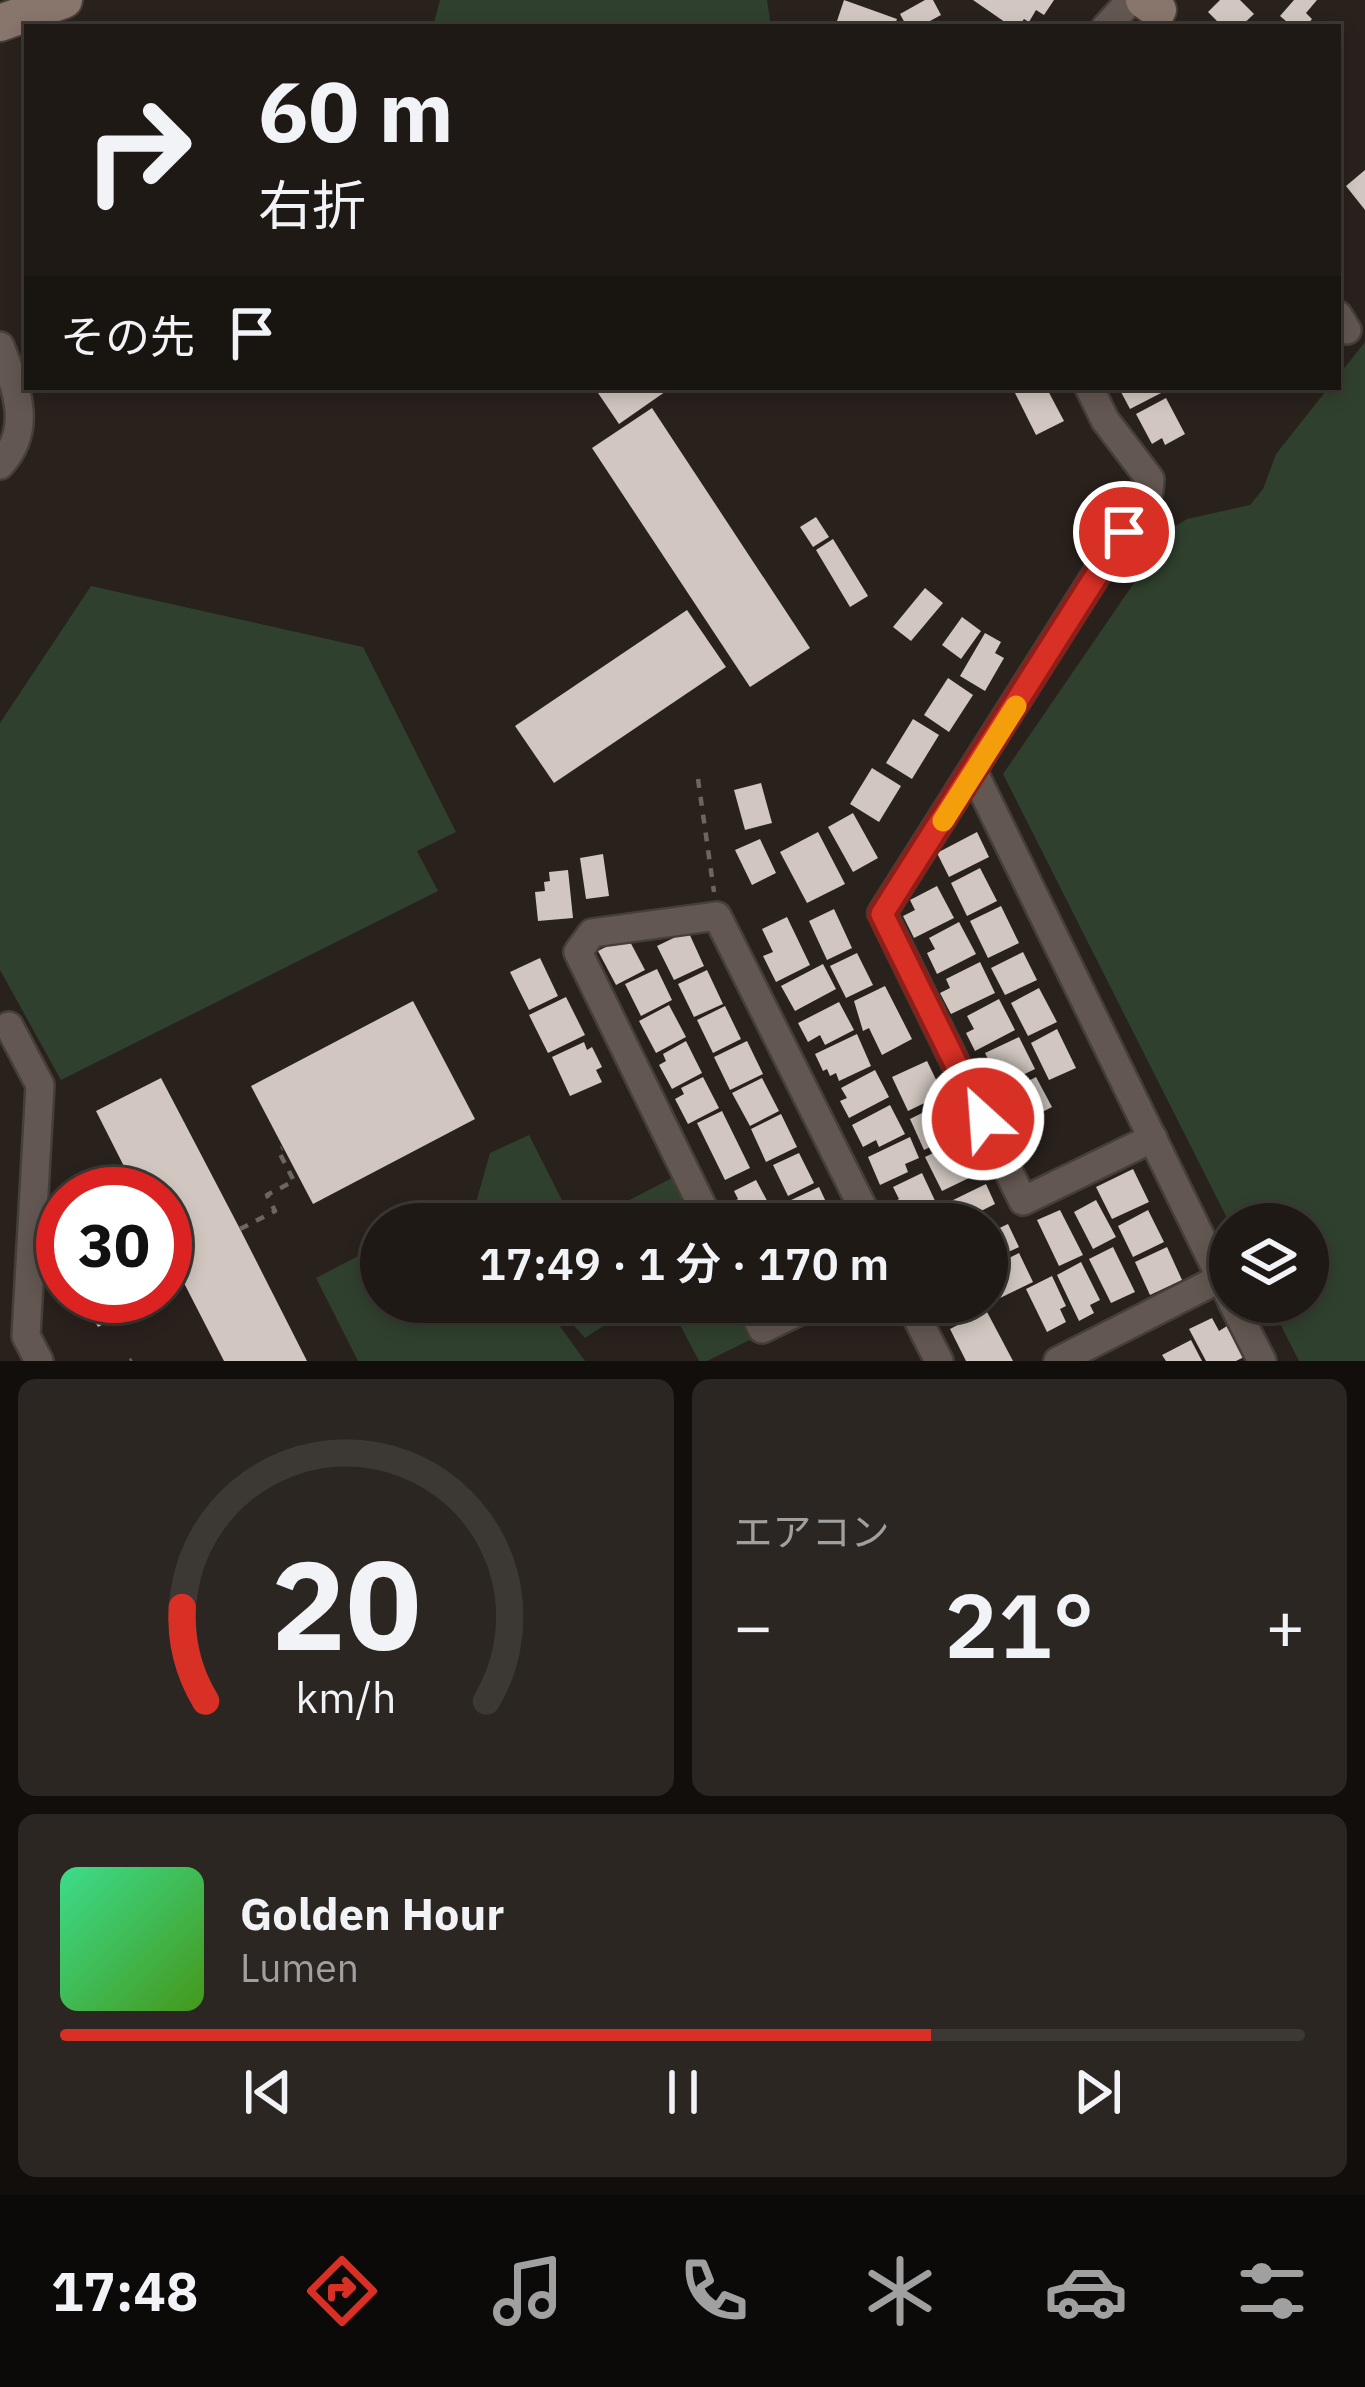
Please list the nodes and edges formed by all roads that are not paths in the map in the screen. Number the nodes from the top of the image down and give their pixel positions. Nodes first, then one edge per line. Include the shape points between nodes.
1 (64, 0) edge
2 (1153, 7) edge
3 (0, 23) edge
4 (1113, 24) edge
5 (0, 346) edge
6 (1090, 390) edge
7 (0, 465) edge
8 (974, 773) junction
9 (9, 1026) dead end
10 (1153, 1138) junction
11 (701, 1203) edge
12 (860, 1203) edge
13 (1209, 1253) edge
14 (1209, 1300) edge
15 (920, 1323) edge
16 (1243, 1323) edge
17 (33, 1348) edge
18 (0, 1351) edge
19 (939, 1361) edge
20 (1058, 1361) edge
21 (1262, 1361) edge

1 - 3 street
2 - 4 street
5 - 7 street via 21,420 15,449
6 - 8 street via 1150,479 1149,491
8 - 10 street
8 - 10 street via 882,914 1023,1202
9 - 17 street via 40,1085
10 - 13 street
11 - 12 street via 578,952 592,933 717,916
14 - 20 street
15 - 19 street
16 - 21 street
17 - 18 street

